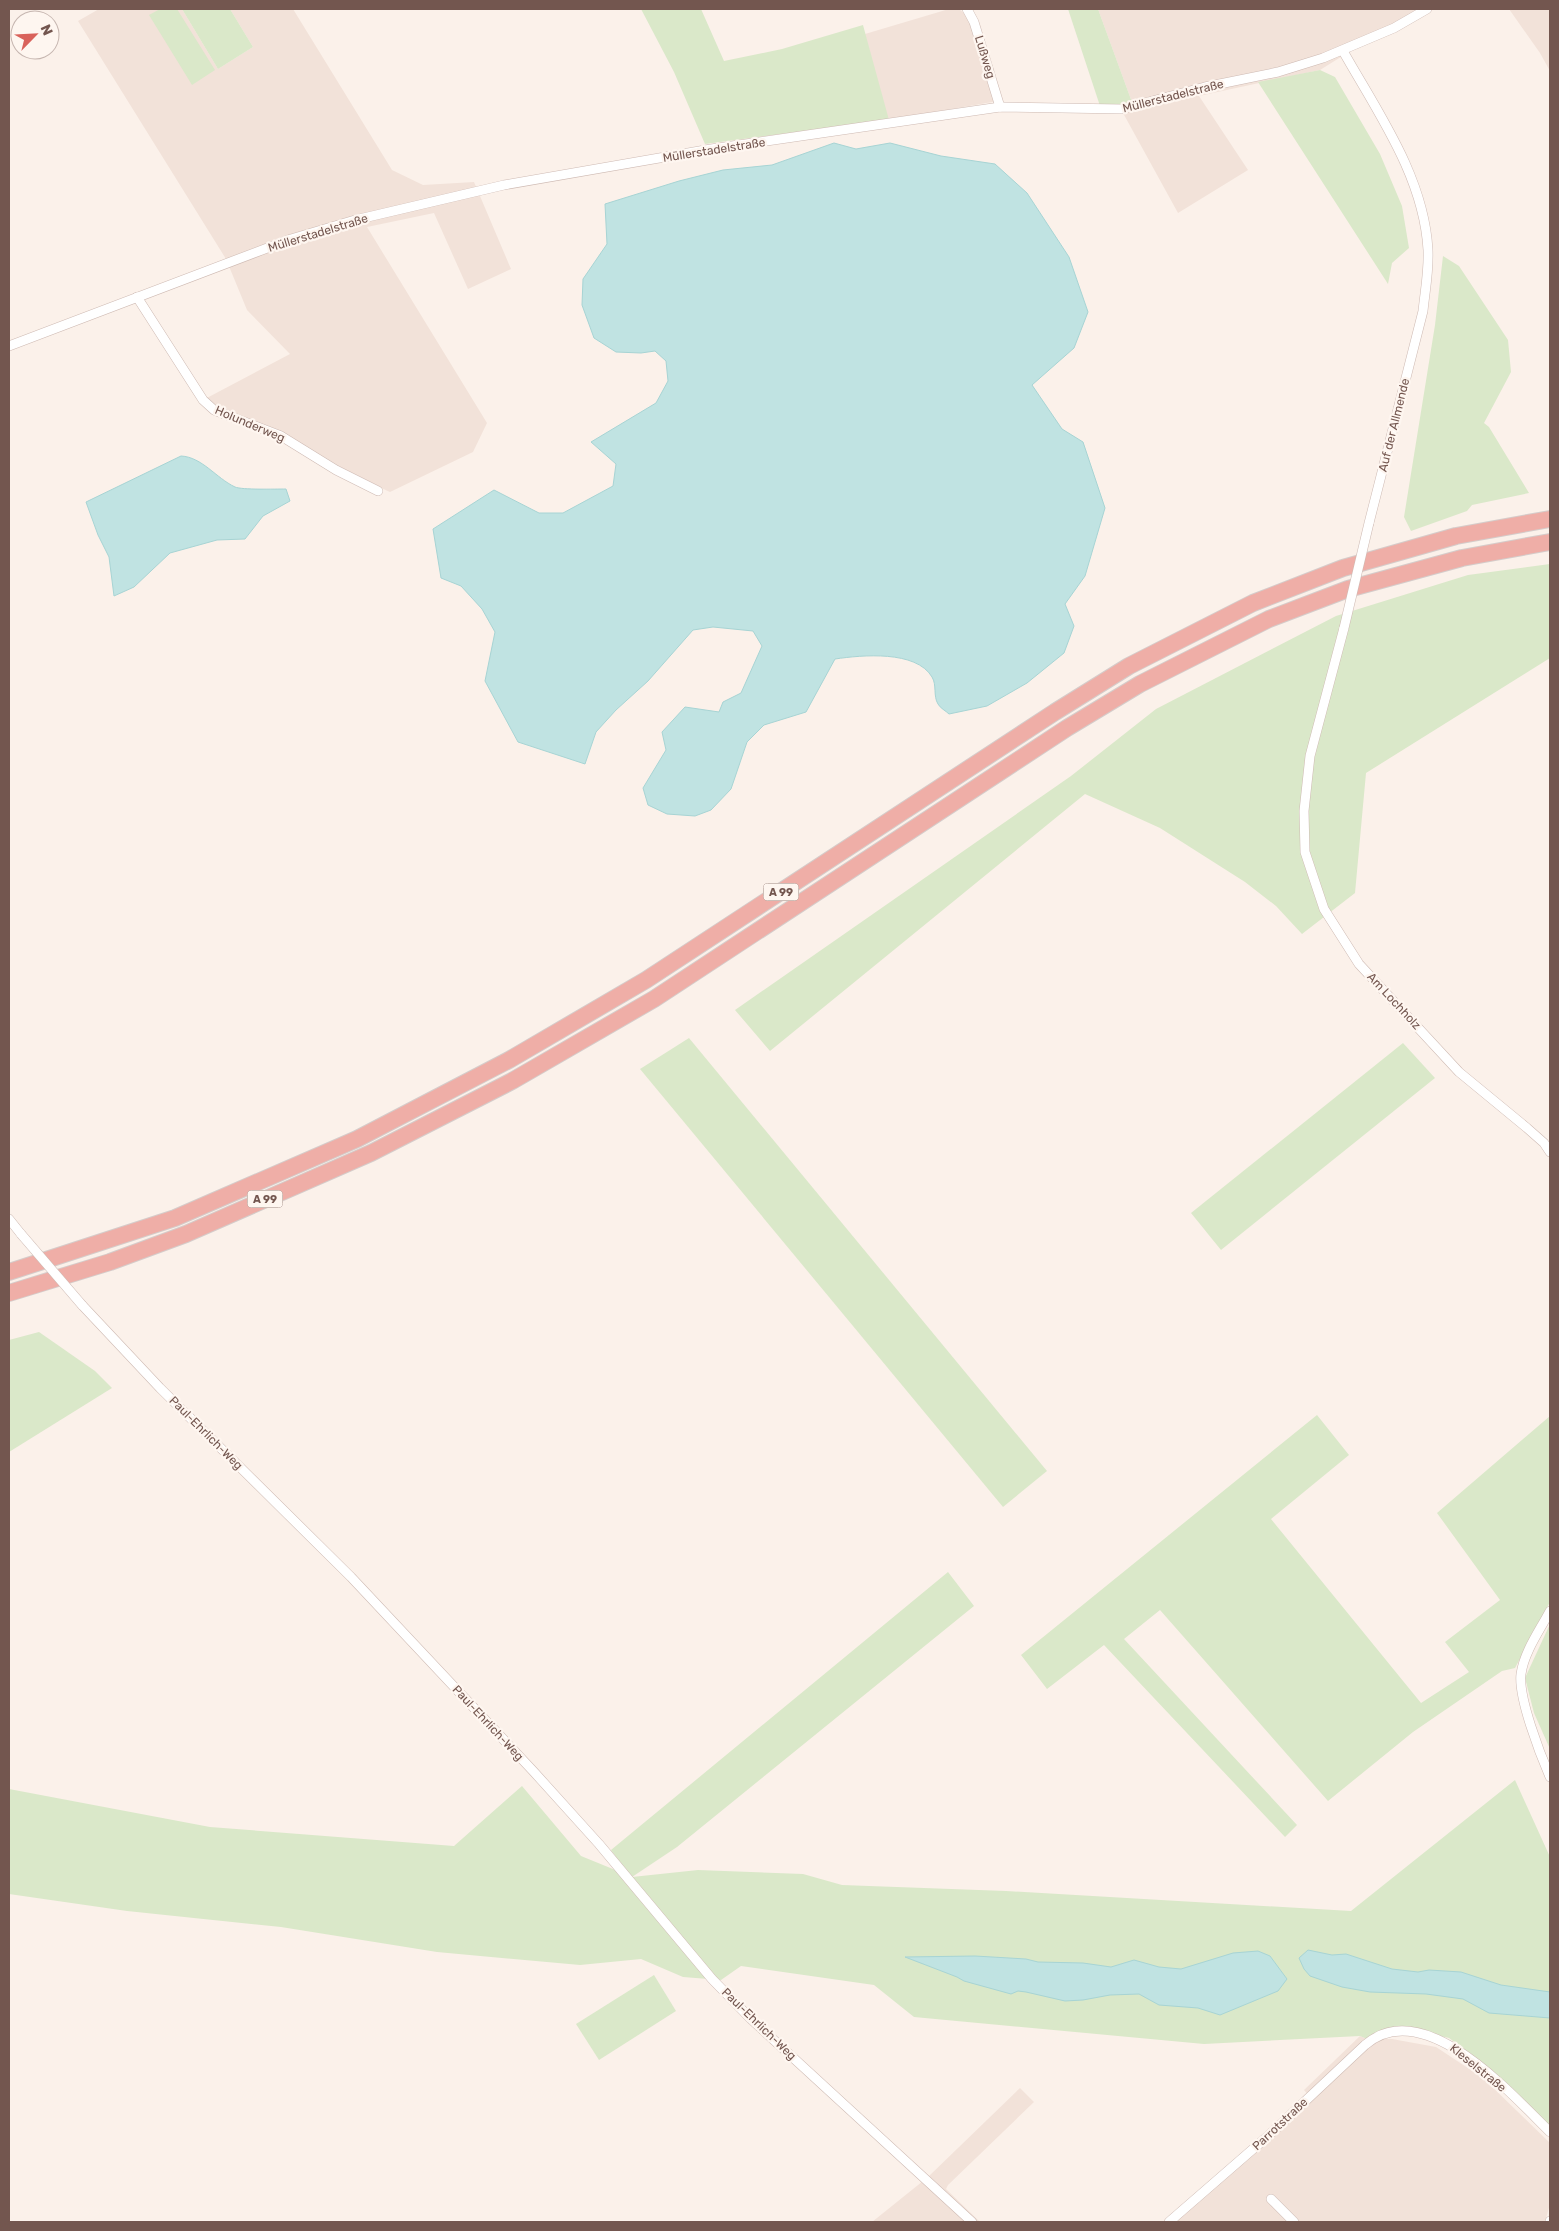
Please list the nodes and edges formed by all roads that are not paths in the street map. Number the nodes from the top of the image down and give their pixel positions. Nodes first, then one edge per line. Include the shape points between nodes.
1 (967, 9) edge
2 (1427, 9) edge
3 (1343, 51) junction
4 (1000, 107) junction
5 (137, 297) junction
6 (9, 346) edge
7 (378, 491) dead end
8 (1550, 519) edge
9 (1550, 542) edge
10 (1304, 811) joint
11 (1550, 1152) edge
12 (9, 1219) edge
13 (9, 1272) edge
14 (9, 1293) edge
15 (1550, 1611) edge
16 (1550, 1776) edge
17 (1393, 2032) joint
18 (1550, 2132) edge
19 (1271, 2199) dead end
20 (972, 2222) edge
21 (1169, 2222) edge
22 (1294, 2222) edge

1 - 4 street, Lußweg
2 - 3 street, Müllerstadelstraße
3 - 4 street, Müllerstadelstraße via 1278,72 1205,87 1122,110
3 - 10 street, Auf der Allmende, bridge via 1414,183 1423,217 1428,275 1422,311 1310,756
4 - 5 street, Müllerstadelstraße via 711,149 504,185 355,220 291,239
5 - 6 street, Müllerstadelstraße
5 - 7 street, Holunderweg via 203,400 214,410 281,436
8 - 13 highway, A 99 via 1456,536 1343,568 1253,603 1130,666 1063,707 646,980 509,1060 357,1139 175,1218
9 - 14 highway, A 99 via 1462,558 1367,583 1269,619 1140,684 1067,728 654,999 512,1081 371,1153 186,1234 110,1262
10 - 11 street, Am Lochholz via 1305,852 1315,885 1324,909 1359,964 1459,1072 1528,1128
12 - 20 street, Paul-Ehrlich-Weg, bridge via 82,1305 160,1388 351,1577 534,1772 712,1979 751,2019
15 - 16 street via 1526,1659 1520,1682 1528,1716
17 - 18 street, Kleselstraße via 1418,2034 1446,2042 1484,2071
17 - 21 street, Parrotstraße via 1370,2041
19 - 22 street

